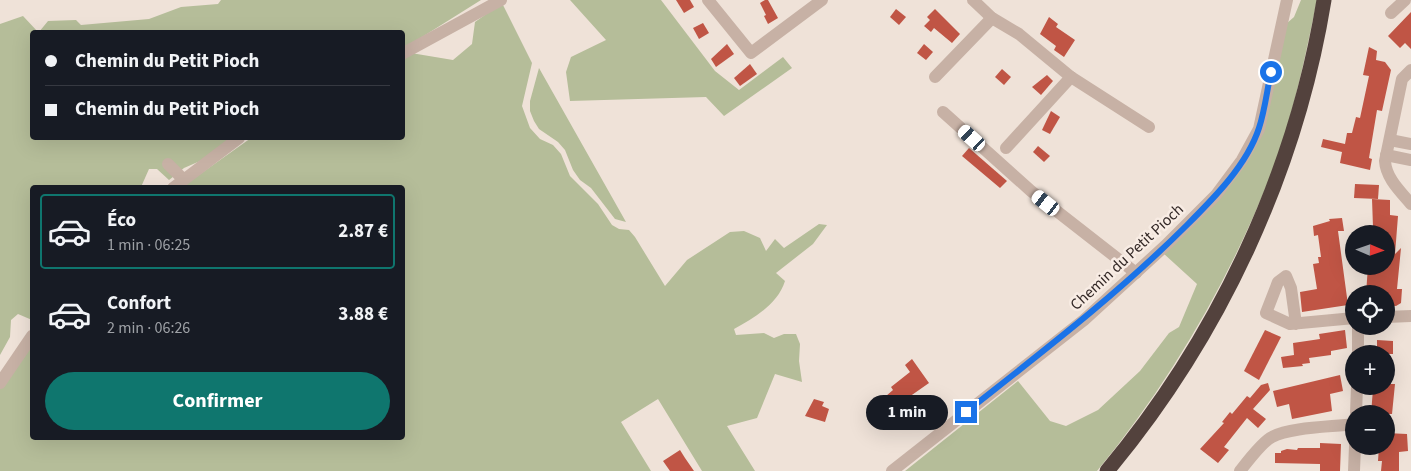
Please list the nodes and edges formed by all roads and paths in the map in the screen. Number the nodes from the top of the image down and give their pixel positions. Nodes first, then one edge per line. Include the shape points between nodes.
1 (501, 0) edge
2 (708, 0) edge
3 (822, 0) edge
4 (973, 0) edge
5 (1286, 0) edge
6 (1324, 0) edge
7 (1405, 0) edge
8 (1391, 13) dead end
9 (992, 18) junction
10 (405, 52) edge
11 (1411, 70) edge
12 (935, 77) dead end
13 (1071, 77) junction
14 (943, 112) dead end
15 (1149, 127) dead end
16 (236, 140) edge
17 (1390, 140) junction
18 (1411, 144) edge
19 (1006, 148) dead end
20 (1386, 155) junction
21 (1411, 160) edge
22 (168, 164) dead end
23 (178, 183) edge
24 (1411, 204) edge
25 (1136, 273) junction
26 (1411, 316) edge
27 (1395, 317) edge
28 (1345, 319) edge
29 (1296, 324) dead end
30 (30, 339) edge
31 (0, 383) edge
32 (1345, 425) edge
33 (1355, 455) edge
34 (892, 471) edge
35 (1107, 471) edge
36 (1240, 471) edge
37 (1354, 471) edge

1 - 10 street
2 - 3 street via 751,53
4 - 9 street
5 - 25 street, Chemin du Petit Pioch via 1259,129 1242,160 1216,195
6 - 35 highway via 1317,44 1284,162 1252,239 1214,316 1156,407
7 - 8 street
9 - 12 street
9 - 13 street via 1019,34
11 - 17 street via 1402,79
13 - 15 street
13 - 19 street
14 - 25 street via 1031,191
16 - 23 street
17 - 18 street
17 - 20 street
20 - 21 street
20 - 24 street via 1385,170
22 - 23 street
25 - 34 street, Chemin du Petit Pioch via 1084,320
26 - 27 street
28 - 29 street
30 - 31 street
32 - 36 street via 1316,427 1272,437
33 - 37 street

